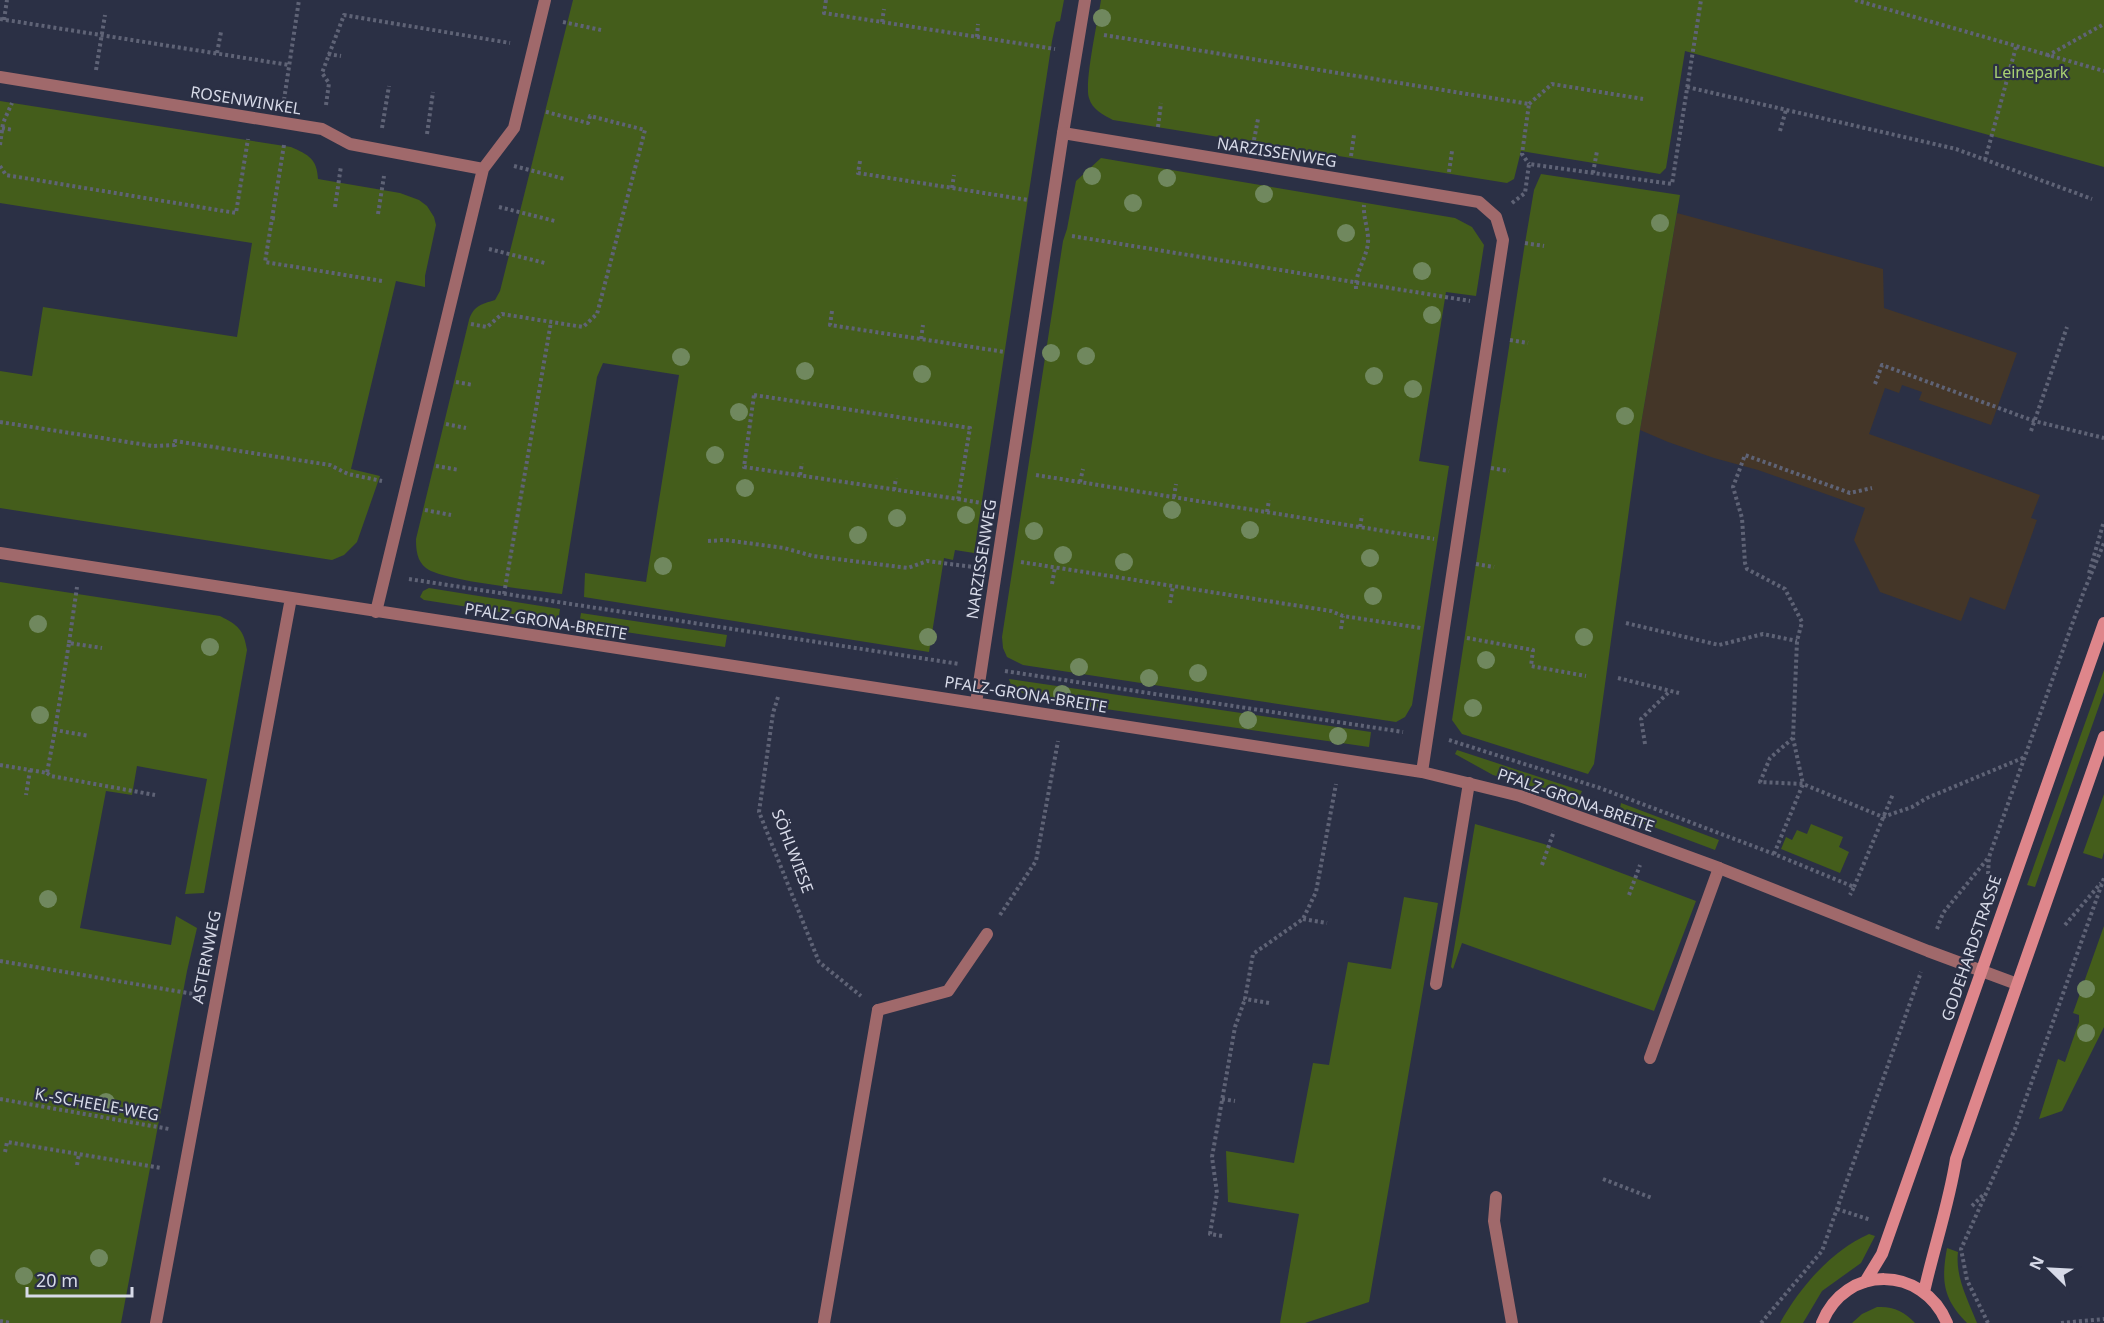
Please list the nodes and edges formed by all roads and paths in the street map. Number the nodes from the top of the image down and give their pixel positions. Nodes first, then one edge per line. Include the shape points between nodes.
1 (7, 0) edge
2 (299, 0) edge
3 (546, 0) edge
4 (826, 0) edge
5 (1085, 0) edge
6 (1701, 0) edge
7 (1855, 0) edge
8 (884, 9) dead end
9 (105, 15) dead end
10 (542, 16) junction
11 (2, 20) edge
12 (882, 22) junction
13 (978, 24) dead end
14 (2104, 24) edge
15 (601, 30) dead end
16 (1080, 31) junction
17 (221, 32) dead end
18 (102, 35) junction
19 (977, 37) junction
20 (534, 47) junction
21 (2016, 47) junction
22 (1076, 52) junction
23 (218, 53) junction
24 (328, 54) junction
25 (341, 56) dead end
26 (2046, 56) junction
27 (289, 64) junction
28 (2104, 71) edge
29 (0, 76) edge
30 (16, 79) junction
31 (389, 86) dead end
32 (1687, 87) junction
33 (92, 91) junction
34 (432, 92) dead end
35 (1643, 99) dead end
36 (1529, 104) junction
37 (520, 105) junction
38 (1786, 110) junction
39 (252, 118) junction
40 (284, 123) junction
41 (2, 128) junction
42 (322, 129) junction
43 (13, 130) dead end
44 (1780, 131) dead end
45 (1063, 133) junction
46 (345, 141) junction
47 (0, 145) edge
48 (383, 150) junction
49 (1596, 151) dead end
50 (423, 158) junction
51 (1985, 160) junction
52 (860, 161) dead end
53 (1529, 164) junction
54 (486, 165) junction
55 (0, 166) edge
56 (1593, 173) junction
57 (954, 175) dead end
58 (565, 179) dead end
59 (1366, 183) junction
60 (952, 188) junction
61 (2092, 199) dead end
62 (475, 201) junction
63 (1052, 204) junction
64 (335, 207) dead end
65 (378, 214) dead end
66 (1496, 217) junction
67 (272, 218) junction
68 (278, 219) dead end
69 (555, 221) dead end
70 (1048, 232) junction
71 (465, 243) junction
72 (545, 263) dead end
73 (382, 281) dead end
74 (1356, 282) junction
75 (1356, 289) dead end
76 (1493, 304) junction
77 (832, 311) dead end
78 (447, 319) junction
79 (551, 322) junction
80 (923, 325) dead end
81 (2067, 327) dead end
82 (921, 339) junction
83 (1029, 356) junction
84 (1875, 384) dead end
85 (2034, 421) junction
86 (0, 422) edge
87 (2031, 430) dead end
88 (2104, 438) edge
89 (802, 463) dead end
90 (1083, 469) dead end
91 (1011, 471) junction
92 (800, 475) junction
93 (896, 478) dead end
94 (1080, 482) junction
95 (1176, 484) dead end
96 (406, 486) junction
97 (1872, 488) dead end
98 (894, 490) junction
99 (1174, 497) junction
100 (1269, 500) dead end
101 (1267, 512) junction
102 (1362, 515) dead end
103 (2104, 521) edge
104 (1360, 527) junction
105 (708, 542) dead end
106 (1457, 543) junction
107 (2104, 543) edge
108 (0, 554) edge
109 (998, 558) junction
110 (80, 566) junction
111 (1055, 567) junction
112 (1052, 584) dead end
113 (1173, 586) junction
114 (2084, 591) junction
115 (504, 594) dead end
116 (291, 598) junction
117 (1170, 603) dead end
118 (376, 612) junction
119 (1343, 615) junction
120 (1626, 623) dead end
121 (2104, 623) edge
122 (1341, 629) dead end
123 (1444, 632) junction
124 (1797, 641) junction
125 (69, 643) junction
126 (102, 648) dead end
127 (784, 674) junction
128 (1586, 676) dead end
129 (1618, 678) dead end
130 (1670, 691) junction
131 (1679, 693) dead end
132 (976, 703) junction
133 (55, 730) junction
134 (89, 736) dead end
135 (2104, 737) edge
136 (1793, 738) junction
137 (1645, 744) dead end
138 (1056, 756) dead end
139 (2025, 757) junction
140 (1340, 759) junction
141 (0, 765) edge
142 (30, 770) junction
143 (1422, 772) junction
144 (47, 773) junction
145 (1469, 783) junction
146 (1803, 784) junction
147 (1893, 794) dead end
148 (26, 795) dead end
149 (155, 795) dead end
150 (1561, 811) junction
151 (1883, 817) junction
152 (1648, 842) junction
153 (1774, 854) dead end
154 (1542, 865) dead end
155 (1719, 868) junction
156 (2104, 879) edge
157 (1854, 887) dead end
158 (1629, 895) dead end
159 (1303, 919) junction
160 (1327, 923) dead end
161 (987, 934) joint
162 (1928, 951) junction
163 (0, 961) edge
164 (1980, 971) junction
165 (1436, 984) dead end
166 (2017, 984) junction
167 (215, 998) junction
168 (1245, 999) junction
169 (1269, 1004) dead end
170 (878, 1010) junction
171 (1650, 1058) dead end
172 (0, 1099) edge
173 (1222, 1099) junction
174 (1235, 1101) dead end
175 (190, 1132) junction
176 (5, 1152) dead end
177 (79, 1154) junction
178 (77, 1166) dead end
179 (183, 1172) junction
180 (1603, 1179) dead end
181 (1496, 1197) dead end
182 (1652, 1198) dead end
183 (1222, 1236) dead end
184 (1865, 1282) junction
185 (1924, 1292) junction
186 (2104, 1319) edge
187 (0, 1321) edge
188 (11, 1323) edge
189 (156, 1323) edge
190 (824, 1323) edge
191 (1512, 1323) edge
192 (1761, 1323) edge
193 (1822, 1323) edge
194 (1947, 1323) edge
195 (1988, 1323) edge
196 (2061, 1323) edge

1 - 11 path
2 - 27 path
3 - 10 street
4 - 12 path via 824,13
5 - 16 street
6 - 32 path
7 - 21 path
8 - 12 path
9 - 18 path
10 - 15 path
10 - 20 street
11 - 18 path
12 - 19 path
13 - 19 path
14 - 26 path
16 - 22 street
16 - 36 path
17 - 23 path
18 - 23 path
18 - 33 path
19 - 22 path
20 - 24 path via 344,15
20 - 37 street
21 - 26 path
21 - 51 path
22 - 45 street
23 - 27 path
24 - 25 path
24 - 42 path via 321,73 329,83
26 - 28 path
27 - 40 path
29 - 30 street, ROSENWINKEL
30 - 33 street, ROSENWINKEL
30 - 41 path via 12,108
31 - 48 path
32 - 38 path
32 - 56 path via 1672,184
33 - 39 street, ROSENWINKEL
34 - 50 path
35 - 36 path via 1552,84
36 - 53 path via 1522,154
37 - 54 street via 514,128
37 - 79 path via 588,123 590,116 645,130 597,314 583,327
38 - 44 path
38 - 51 path via 1956,149
39 - 40 street, ROSENWINKEL
39 - 55 path via 236,213 6,175
40 - 42 street, ROSENWINKEL
40 - 67 path
41 - 43 path
41 - 47 path
42 - 46 street, ROSENWINKEL
45 - 59 street, NARZISSENWEG
45 - 63 street, NARZISSENWEG
46 - 48 street, ROSENWINKEL
46 - 64 path
48 - 50 street, ROSENWINKEL
48 - 65 path
49 - 56 path
50 - 54 street, ROSENWINKEL
51 - 61 path
52 - 60 path via 858,173
53 - 56 path
53 - 66 path via 1525,193
54 - 58 path
54 - 62 street
57 - 60 path
59 - 66 street, NARZISSENWEG via 1479,202
59 - 74 path via 1364,214 1368,242
60 - 63 path
62 - 69 path
62 - 71 street
63 - 70 street, NARZISSENWEG
66 - 76 street via 1503,240
67 - 68 path
67 - 73 path via 265,262
70 - 74 path
70 - 83 street, NARZISSENWEG
71 - 72 path
71 - 78 street
74 - 75 path
74 - 76 path
76 - 106 street
77 - 82 path via 830,324
78 - 79 path via 487,327 502,314
78 - 96 street
79 - 115 path
80 - 82 path
81 - 85 path
82 - 83 path
83 - 91 street, NARZISSENWEG
84 - 85 path via 1882,365
85 - 87 path
85 - 88 path
86 - 96 path via 153,446 175,445 175,441 330,465 348,474
89 - 92 path
90 - 94 path
91 - 94 path
91 - 109 street, NARZISSENWEG
92 - 98 path
92 - 98 path via 744,467 754,395 969,428 958,499
93 - 98 path
94 - 99 path
95 - 99 path
96 - 118 street
97 - 124 path via 1850,493 1745,455 1733,487 1742,518 1745,562 1752,573 1785,589 1802,622
99 - 101 path
100 - 101 path
101 - 104 path
102 - 104 path
103 - 114 path
104 - 106 path
105 - 109 path via 725,540 908,568 927,561 975,568
106 - 123 street
107 - 114 path
108 - 110 street, PFALZ-GRONA-BREITE
109 - 111 path
109 - 132 street, NARZISSENWEG
110 - 116 street, PFALZ-GRONA-BREITE
110 - 125 path
111 - 112 path
111 - 113 path
113 - 117 path
113 - 119 path
114 - 139 path
116 - 118 street, PFALZ-GRONA-BREITE
116 - 167 street, ASTERNWEG
118 - 127 street, PFALZ-GRONA-BREITE
119 - 122 path
119 - 123 path
120 - 124 path via 1719,645 1763,634
121 - 164 street, GODEHARDSTRASSE
123 - 128 path via 1533,650 1531,666
123 - 143 street
124 - 136 path
125 - 126 path
125 - 133 path
127 - 132 street, PFALZ-GRONA-BREITE
127 - 170 path, SÖHLWIESE via 773,713 759,812 819,962
129 - 130 path
130 - 131 path
130 - 137 path via 1641,719
132 - 140 street, PFALZ-GRONA-BREITE
133 - 134 path
133 - 144 path
135 - 166 street
136 - 146 path
136 - 146 path via 1770,758 1760,782
138 - 161 path via 1036,861
139 - 151 path
139 - 162 path via 1989,857 1942,913
140 - 143 street, PFALZ-GRONA-BREITE
140 - 159 path via 1316,892
141 - 142 path
142 - 144 path
142 - 148 path
143 - 145 street, PFALZ-GRONA-BREITE
144 - 149 path
145 - 150 street, PFALZ-GRONA-BREITE
145 - 165 street
146 - 151 path
146 - 153 path
147 - 151 path
150 - 152 street, PFALZ-GRONA-BREITE
150 - 154 path
151 - 157 path
152 - 155 street, PFALZ-GRONA-BREITE
152 - 158 path
155 - 162 street, PFALZ-GRONA-BREITE
155 - 171 street
156 - 195 path via 2015,1129 1961,1249 1967,1280
159 - 160 path
159 - 168 path via 1253,954
161 - 170 street via 948,991
162 - 164 street, PFALZ-GRONA-BREITE
162 - 192 path via 1822,1251
163 - 167 path
164 - 166 street, PFALZ-GRONA-BREITE
164 - 184 street, GODEHARDSTRASSE via 1882,1254
166 - 185 street via 1956,1159 1951,1195
167 - 175 street, ASTERNWEG
168 - 169 path
168 - 173 path via 1235,1027
170 - 190 street
172 - 175 path, K.-SCHEELE-WEG
173 - 174 path
173 - 183 path via 1212,1157 1217,1193 1210,1234
175 - 179 street, ASTERNWEG
176 - 177 path via 7,1142
177 - 178 path
177 - 179 path
179 - 189 street, ASTERNWEG
180 - 182 path
181 - 191 street via 1494,1221
184 - 185 street via 1895,1280
184 - 193 street via 1842,1294
185 - 194 street
186 - 196 path
187 - 188 path

